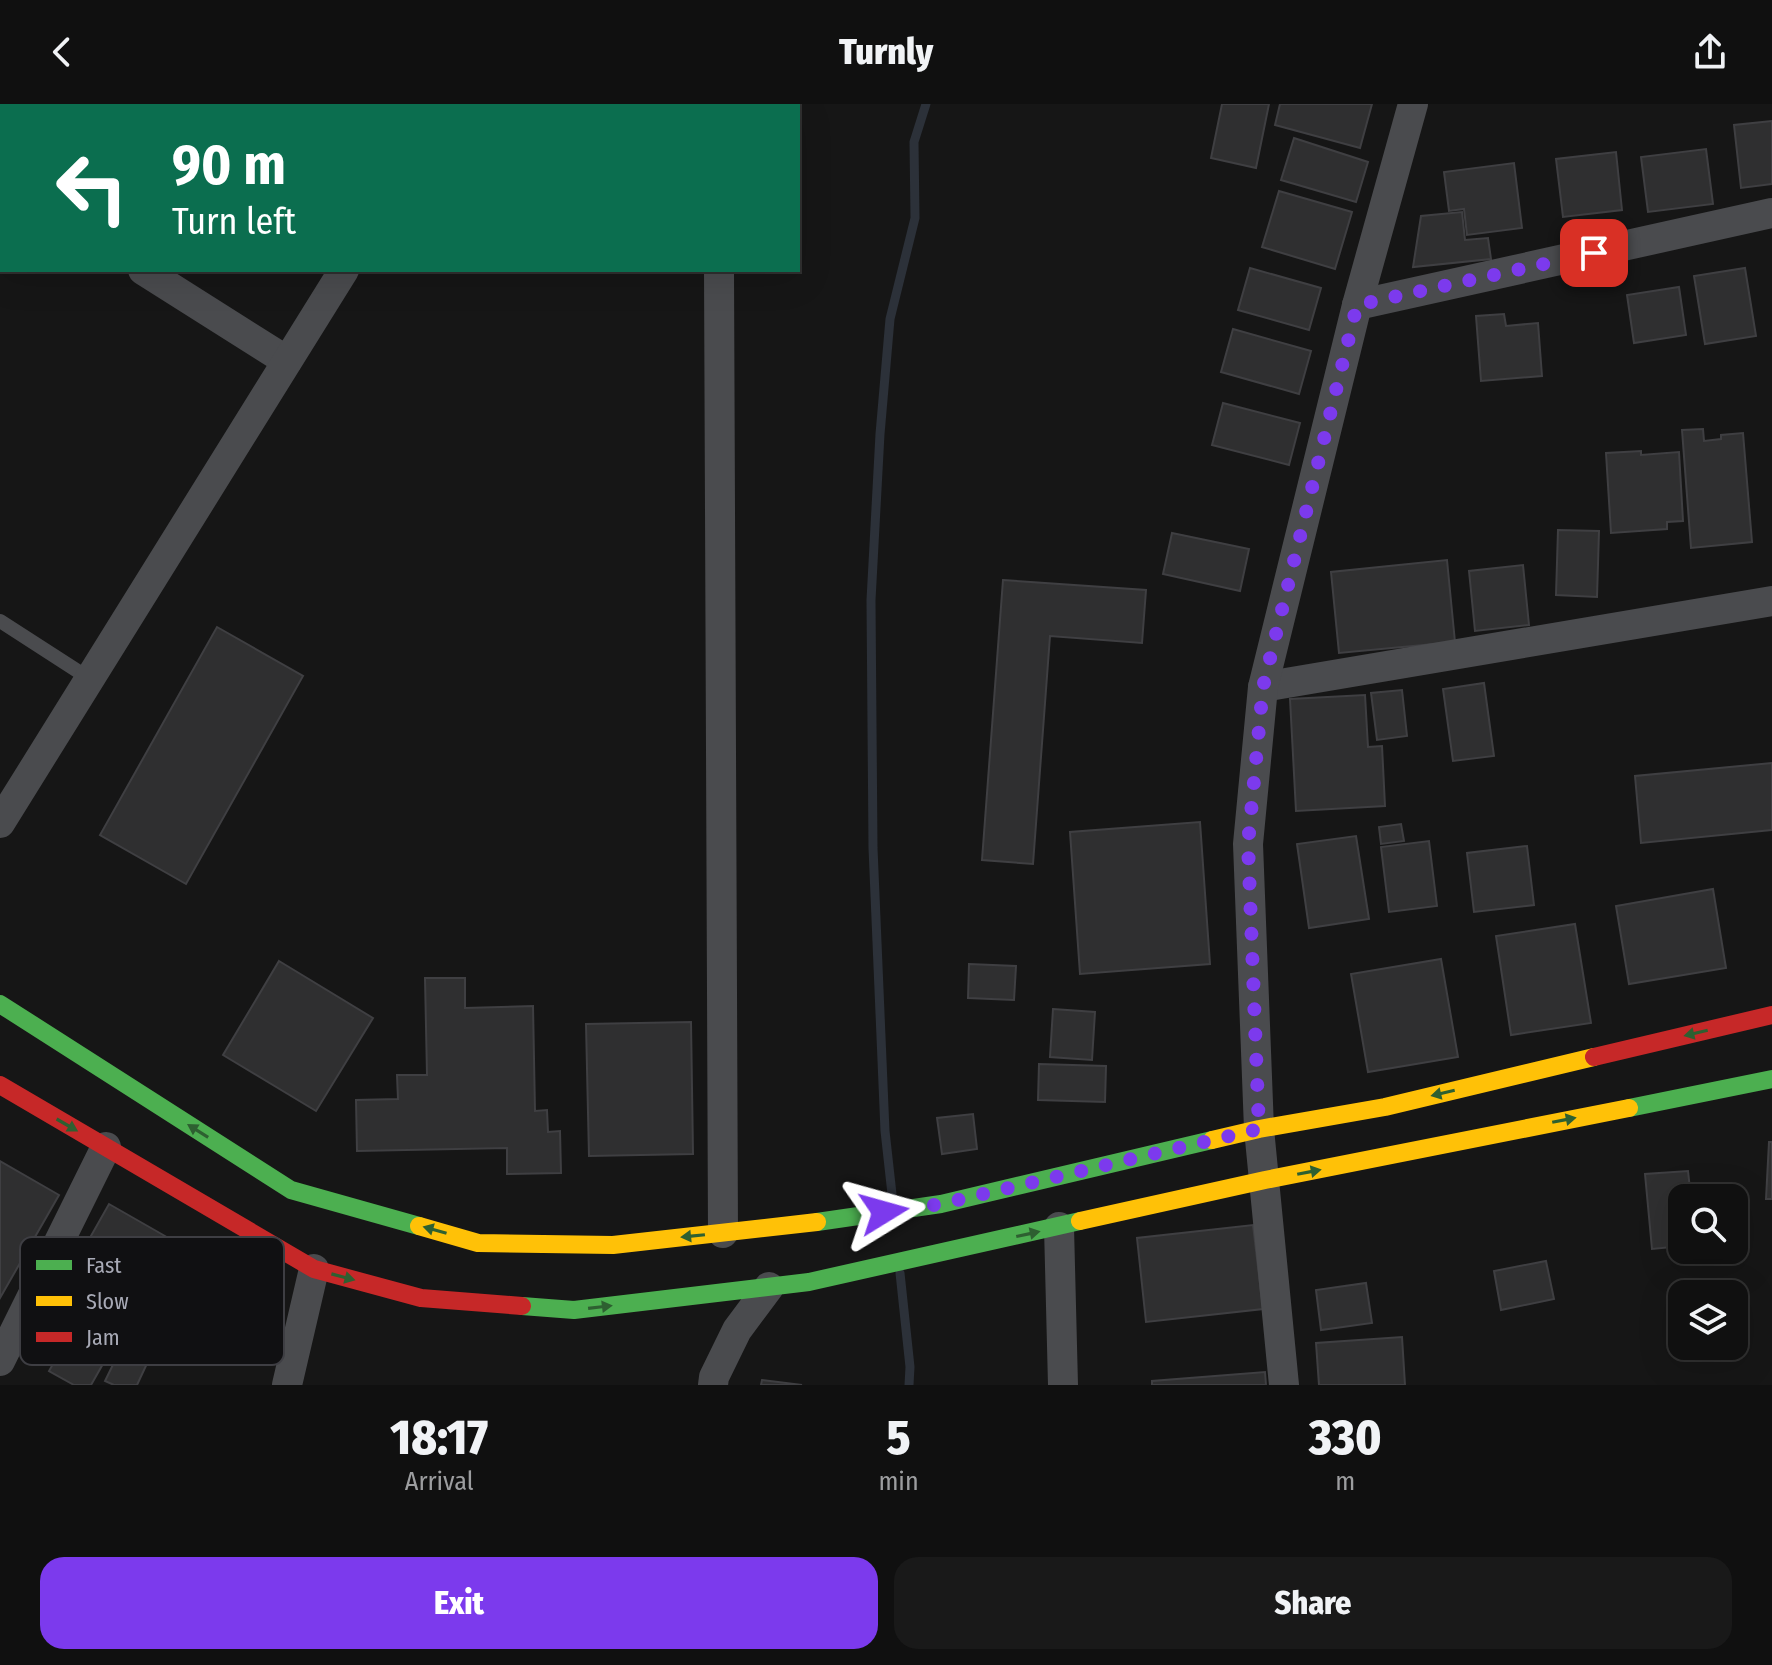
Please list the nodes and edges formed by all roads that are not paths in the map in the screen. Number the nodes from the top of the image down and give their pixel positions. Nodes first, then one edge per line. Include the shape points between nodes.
1 (1413, 104) edge
2 (1772, 213) edge
3 (146, 272) edge
4 (343, 272) edge
5 (719, 272) edge
6 (1357, 305) junction
7 (287, 361) junction
8 (1772, 601) edge
9 (0, 621) edge
10 (90, 679) junction
11 (1263, 687) junction
12 (0, 823) edge
13 (0, 1004) edge
14 (1772, 1015) edge
15 (1772, 1079) edge
16 (0, 1085) edge
17 (1259, 1129) junction
18 (106, 1147) junction
19 (1265, 1180) junction
20 (1059, 1227) junction
21 (723, 1233) junction
22 (61, 1237) edge
23 (259, 1237) edge
24 (284, 1251) edge
25 (314, 1269) junction
26 (769, 1287) junction
27 (20, 1321) edge
28 (0, 1361) edge
29 (287, 1385) edge
30 (713, 1385) edge
31 (1063, 1385) edge
32 (1284, 1385) edge

1 - 6 street
2 - 6 street
3 - 7 street
4 - 7 street
5 - 21 street
6 - 11 street
7 - 10 street
8 - 11 street
9 - 10 lane
10 - 12 street
11 - 17 street via 1248,844
21 -> 13 main road via 613,1245 478,1243 291,1190
14 -> 17 main road via 1385,1107
19 -> 15 main road
16 -> 18 main road
17 - 19 street
17 - 21 main road via 941,1204
18 - 22 street
18 - 23 main road
19 - 20 main road
19 - 32 street
26 -> 20 main road
20 - 31 street
24 - 25 main road
25 -> 26 main road via 421,1298 574,1310
25 - 29 street
26 - 30 street via 737,1330
27 - 28 street

